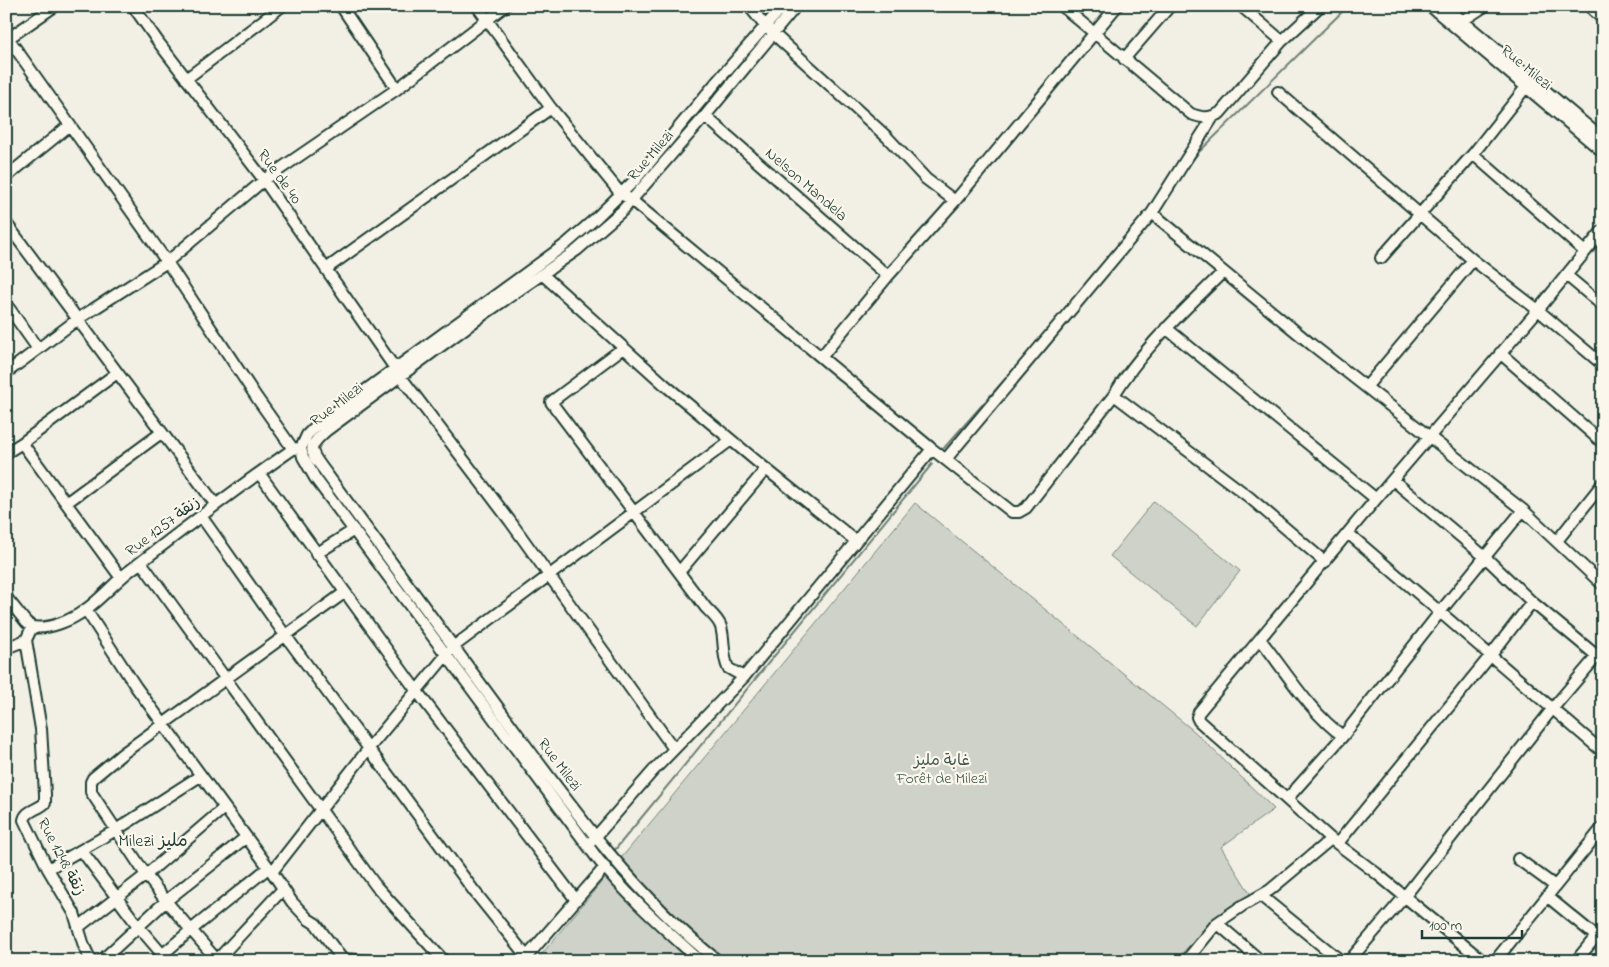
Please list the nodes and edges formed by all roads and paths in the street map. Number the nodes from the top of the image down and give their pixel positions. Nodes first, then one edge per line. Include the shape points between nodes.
1 (55, 6) edge
2 (133, 6) edge
3 (282, 6) edge
4 (341, 6) edge
5 (477, 6) edge
6 (505, 6) edge
7 (749, 6) edge
8 (783, 6) edge
9 (796, 6) edge
10 (1062, 6) edge
11 (1117, 6) edge
12 (1170, 6) edge
13 (1241, 6) edge
14 (1320, 6) edge
15 (1430, 6) edge
16 (1445, 6) edge
17 (1485, 6) edge
18 (1589, 6) edge
19 (1603, 19) edge
20 (487, 20) junction
21 (1462, 21) junction
22 (769, 31) junction
23 (1094, 34) junction
24 (7, 38) edge
25 (1282, 41) junction
26 (1124, 59) junction
27 (186, 79) junction
28 (1526, 88) junction
29 (397, 89) junction
30 (1278, 92) dead end
31 (551, 108) junction
32 (705, 116) junction
33 (1213, 117) junction
34 (70, 126) junction
35 (1603, 139) edge
36 (1603, 152) edge
37 (1473, 154) junction
38 (6, 177) edge
39 (264, 180) junction
40 (621, 194) junction
41 (632, 200) junction
42 (955, 201) junction
43 (1152, 213) junction
44 (1420, 214) junction
45 (6, 223) edge
46 (1603, 230) edge
47 (1585, 252) junction
48 (1381, 258) dead end
49 (1473, 260) junction
50 (167, 262) junction
51 (326, 269) junction
52 (1223, 272) junction
53 (542, 274) junction
54 (1566, 275) junction
55 (888, 276) junction
56 (6, 304) edge
57 (1603, 306) edge
58 (1538, 310) junction
59 (78, 319) junction
60 (1166, 328) junction
61 (623, 348) junction
62 (38, 349) junction
63 (1500, 353) junction
64 (822, 356) junction
65 (1603, 365) edge
66 (6, 373) edge
67 (117, 373) junction
68 (399, 373) junction
69 (1367, 386) junction
70 (1114, 395) junction
71 (161, 433) junction
72 (1429, 438) junction
73 (731, 440) junction
74 (22, 442) junction
75 (1603, 443) edge
76 (297, 449) junction
77 (312, 449) junction
78 (932, 449) junction
79 (6, 453) edge
80 (946, 460) junction
81 (766, 469) junction
82 (259, 473) junction
83 (1393, 480) junction
84 (1603, 483) edge
85 (1376, 499) junction
86 (66, 503) junction
87 (216, 505) junction
88 (1523, 510) junction
89 (635, 513) junction
90 (201, 516) junction
91 (354, 530) junction
92 (1349, 534) junction
93 (856, 541) junction
94 (1557, 541) junction
95 (316, 554) junction
96 (1485, 557) junction
97 (141, 562) junction
98 (1325, 562) junction
99 (680, 572) junction
100 (548, 575) junction
101 (121, 578) junction
102 (1603, 585) edge
103 (344, 593) junction
104 (6, 597) edge
105 (1532, 602) junction
106 (86, 610) junction
107 (1440, 612) junction
108 (32, 627) junction
109 (285, 635) junction
110 (1260, 639) junction
111 (26, 640) junction
112 (6, 648) edge
113 (450, 650) junction
114 (1601, 655) edge
115 (1491, 656) junction
116 (744, 677) junction
117 (226, 680) junction
118 (416, 690) junction
119 (1553, 708) junction
120 (163, 725) junction
121 (1343, 736) junction
122 (369, 748) junction
123 (674, 749) junction
124 (1603, 752) edge
125 (200, 776) junction
126 (1287, 799) junction
127 (224, 808) junction
128 (320, 810) junction
129 (1603, 827) edge
130 (116, 830) junction
131 (245, 838) junction
132 (591, 841) junction
133 (1334, 841) junction
134 (82, 851) junction
135 (1518, 859) dead end
136 (605, 868) junction
137 (48, 869) junction
138 (270, 870) junction
139 (146, 875) junction
140 (1555, 886) junction
141 (283, 890) junction
142 (1261, 896) junction
143 (1405, 896) junction
144 (1548, 897) junction
145 (117, 899) junction
146 (576, 900) junction
147 (166, 901) junction
148 (1217, 923) junction
149 (80, 926) junction
150 (138, 926) junction
151 (190, 930) junction
152 (1601, 935) edge
153 (162, 959) edge
154 (525, 959) edge
155 (217, 960) edge
156 (91, 961) edge
157 (101, 961) edge
158 (374, 961) edge
159 (444, 961) edge
160 (700, 961) edge
161 (718, 961) edge
162 (1186, 961) edge
163 (1261, 961) edge
164 (1341, 961) edge
165 (1349, 961) edge
166 (1484, 961) edge
167 (1495, 961) edge
168 (1576, 961) edge

1 - 24 street
2 - 27 street, Rue de 40
3 - 27 street
4 - 29 street
5 - 20 street
6 - 20 street
7 - 22 street
8 - 22 street, Rue Milezi
9 - 22 street, Rue Milezi
10 - 23 street
11 - 23 street
12 - 26 street
13 - 25 street
14 - 25 street
15 - 28 street, Rue Milezi
16 - 21 street, Rue Milezi
17 - 21 street
18 - 19 street
20 - 29 street
20 - 31 street
21 - 35 street, Rue Milezi
22 - 32 street, Rue Milezi
22 - 40 street, Rue Milezi via 720,78
22 - 42 street via 887,137 926,179
23 - 26 street
23 - 42 street
24 - 34 street
25 - 33 street
26 - 33 street via 1191,114
27 - 39 street, Rue de 40
28 - 36 street, Rue Milezi
28 - 37 street
29 - 39 street
30 - 44 street
31 - 40 street
31 - 51 street
32 - 41 street, Rue Milezi
32 - 55 street, Nelson Mandela
33 - 43 street
34 - 38 street
34 - 50 street
37 - 44 street
37 - 47 street
39 - 50 street
39 - 51 street, Rue de 40
40 - 41 street
40 - 68 street, Rue Milezi via 566,244
41 - 53 street, Rue Milezi via 600,231
41 - 64 street
42 - 55 street
43 - 52 street
43 - 80 street
44 - 48 street
44 - 49 street
45 - 59 street
46 - 47 street
47 - 54 street
49 - 58 street
49 - 69 street
50 - 59 street
50 - 76 street via 257,398
51 - 68 street, Rue de 40
52 - 60 street
52 - 69 street
53 - 61 street
53 - 68 street, Rue Milezi
54 - 57 street
54 - 58 street
55 - 64 street
56 - 62 street
58 - 63 street
58 - 65 street
59 - 62 street
59 - 67 street
60 - 70 street via 1146,349
60 - 85 street
61 - 73 street
61 - 89 street via 551,402
62 - 66 street
63 - 72 street
63 - 75 street
64 - 78 street
67 - 71 street
67 - 74 street
68 - 76 street, Rue Milezi via 315,427
68 - 77 street, Rue Milezi via 327,430
68 - 100 street, Rue de 40
69 - 72 street
70 - 80 street via 1026,508 1019,512 1012,512
70 - 98 street via 1249,497
71 - 86 street
71 - 87 street
72 - 83 street
72 - 88 street
73 - 81 street
73 - 89 street
74 - 79 street
74 - 86 street
76 - 77 street
76 - 82 street, Rue 1257 زنقة
76 - 91 street, Rue Milezi
77 - 113 street, Rue Milezi via 322,468
78 - 80 street
78 - 93 street
81 - 93 street
81 - 99 street
82 - 87 street, Rue 1257 زنقة
82 - 95 street
83 - 85 street
83 - 96 street
84 - 94 street
85 - 92 street
86 - 101 street
87 - 90 street, Rue 1257 زنقة
88 - 94 street
88 - 96 street
89 - 99 street
89 - 100 street
90 - 97 street, Rue 1257 زنقة
90 - 109 street
91 - 95 street
91 - 113 street, Rue Milezi
92 - 98 street
92 - 107 street
93 - 116 street
94 - 102 street
95 - 103 street
96 - 105 street
96 - 107 street
97 - 101 street, Rue 1257 زنقة
97 - 117 street
98 - 110 street
99 - 116 street via 721,626 728,668
100 - 113 street
100 - 123 street, Rue de 40
101 - 106 street, Rue 1257 زنقة
103 - 109 street
103 - 118 street
104 - 108 street
105 - 114 street
105 - 115 street
106 - 108 street, Rue 1257 زنقة via 60,623
106 - 120 street
107 - 115 street
107 - 121 street
108 - 111 street
109 - 117 street
109 - 122 street
110 - 121 street via 1310,706
110 - 126 street via 1197,716
111 - 112 street
111 - 137 street, Rue 1248 زنقة via 41,729 45,804 28,813 24,820
113 - 118 street
113 - 132 street, Rue Milezi
114 - 119 street
115 - 119 street
115 - 133 street
116 - 123 street
117 - 120 street
117 - 128 street
118 - 122 street
118 - 146 street
119 - 124 street
119 - 143 street
120 - 125 street
120 - 130 street via 122,754 91,782 92,792
121 - 126 street
122 - 128 street
122 - 154 street
123 - 132 street
125 - 127 street
125 - 130 street
126 - 133 street
127 - 131 street
127 - 139 street
128 - 138 street
128 - 159 street via 376,886
129 - 140 street
130 - 134 street
130 - 139 street
131 - 138 street
131 - 147 street
132 - 136 street, Rue Milezi
132 - 161 street, Rue Milezi
133 - 142 street
133 - 143 street
134 - 137 street
134 - 145 street
135 - 140 street
136 - 146 street
136 - 160 street, Rue Milezi
137 - 149 street, Rue 1248 زنقة
138 - 141 street
138 - 151 street
139 - 145 street
139 - 147 street
140 - 144 street
141 - 155 street
141 - 158 street via 308,920 316,924 342,959
142 - 148 street
142 - 164 street
143 - 165 street
143 - 166 street
144 - 152 street
144 - 167 street
145 - 149 street
145 - 150 street
146 - 154 street
147 - 150 street
147 - 151 street
148 - 162 street
148 - 163 street
149 - 156 street, Rue 1248 زنقة
150 - 153 street
150 - 157 street
151 - 153 street
151 - 155 street
152 - 168 street

